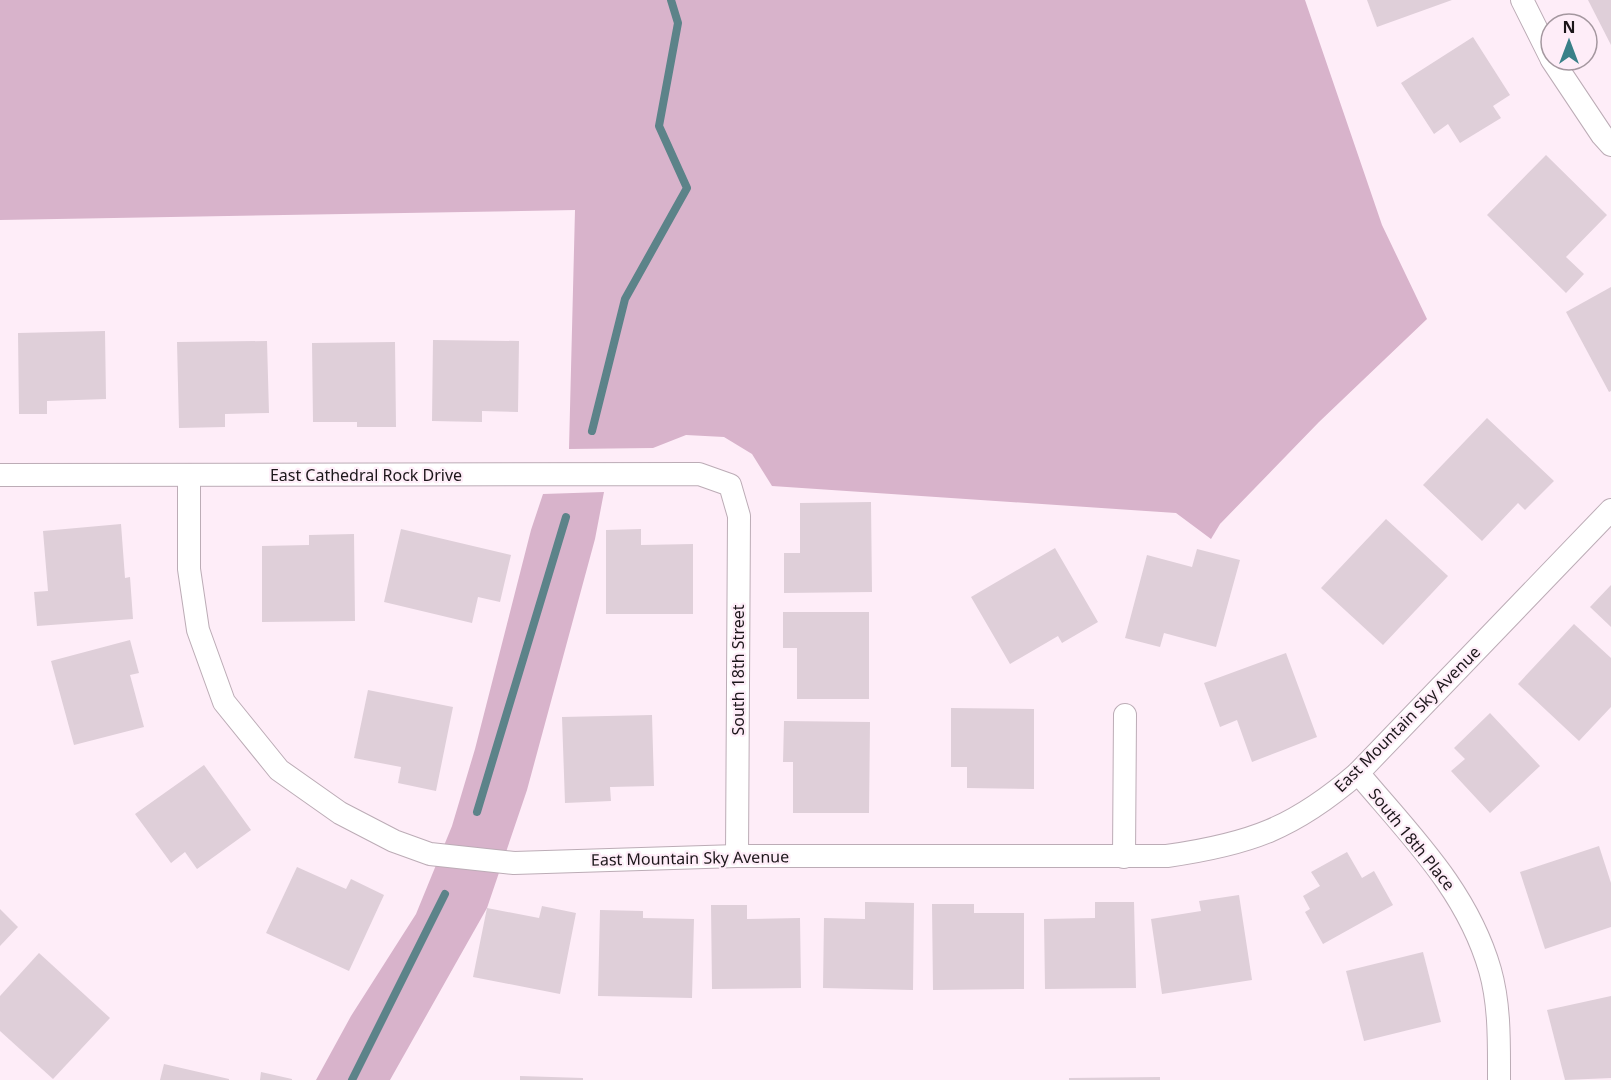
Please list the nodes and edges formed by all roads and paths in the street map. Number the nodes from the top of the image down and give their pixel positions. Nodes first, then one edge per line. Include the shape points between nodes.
1 (1522, 0) edge
2 (1539, 33) edge
3 (1561, 72) edge
4 (1611, 145) edge
5 (0, 475) edge
6 (189, 475) junction
7 (730, 485) joint
8 (1611, 510) edge
9 (1125, 715) dead end
10 (1358, 773) junction
11 (737, 856) junction
12 (1124, 857) junction
13 (1499, 1080) edge

1 - 2 street
3 - 4 street
5 - 6 street, East Cathedral Rock Drive
6 - 7 street, East Cathedral Rock Drive via 699,474
6 - 11 street, East Mountain Sky Avenue via 189,569 198,630 224,702 279,770 340,813 394,841 430,854 514,863
7 - 11 street, South 18th Street via 739,516
8 - 10 street, East Mountain Sky Avenue
9 - 12 street
10 - 12 street, East Mountain Sky Avenue via 1323,803 1290,824 1260,836 1206,850
10 - 13 street, South 18th Place via 1440,869 1469,914 1491,971 1499,1031
11 - 12 street, East Mountain Sky Avenue

